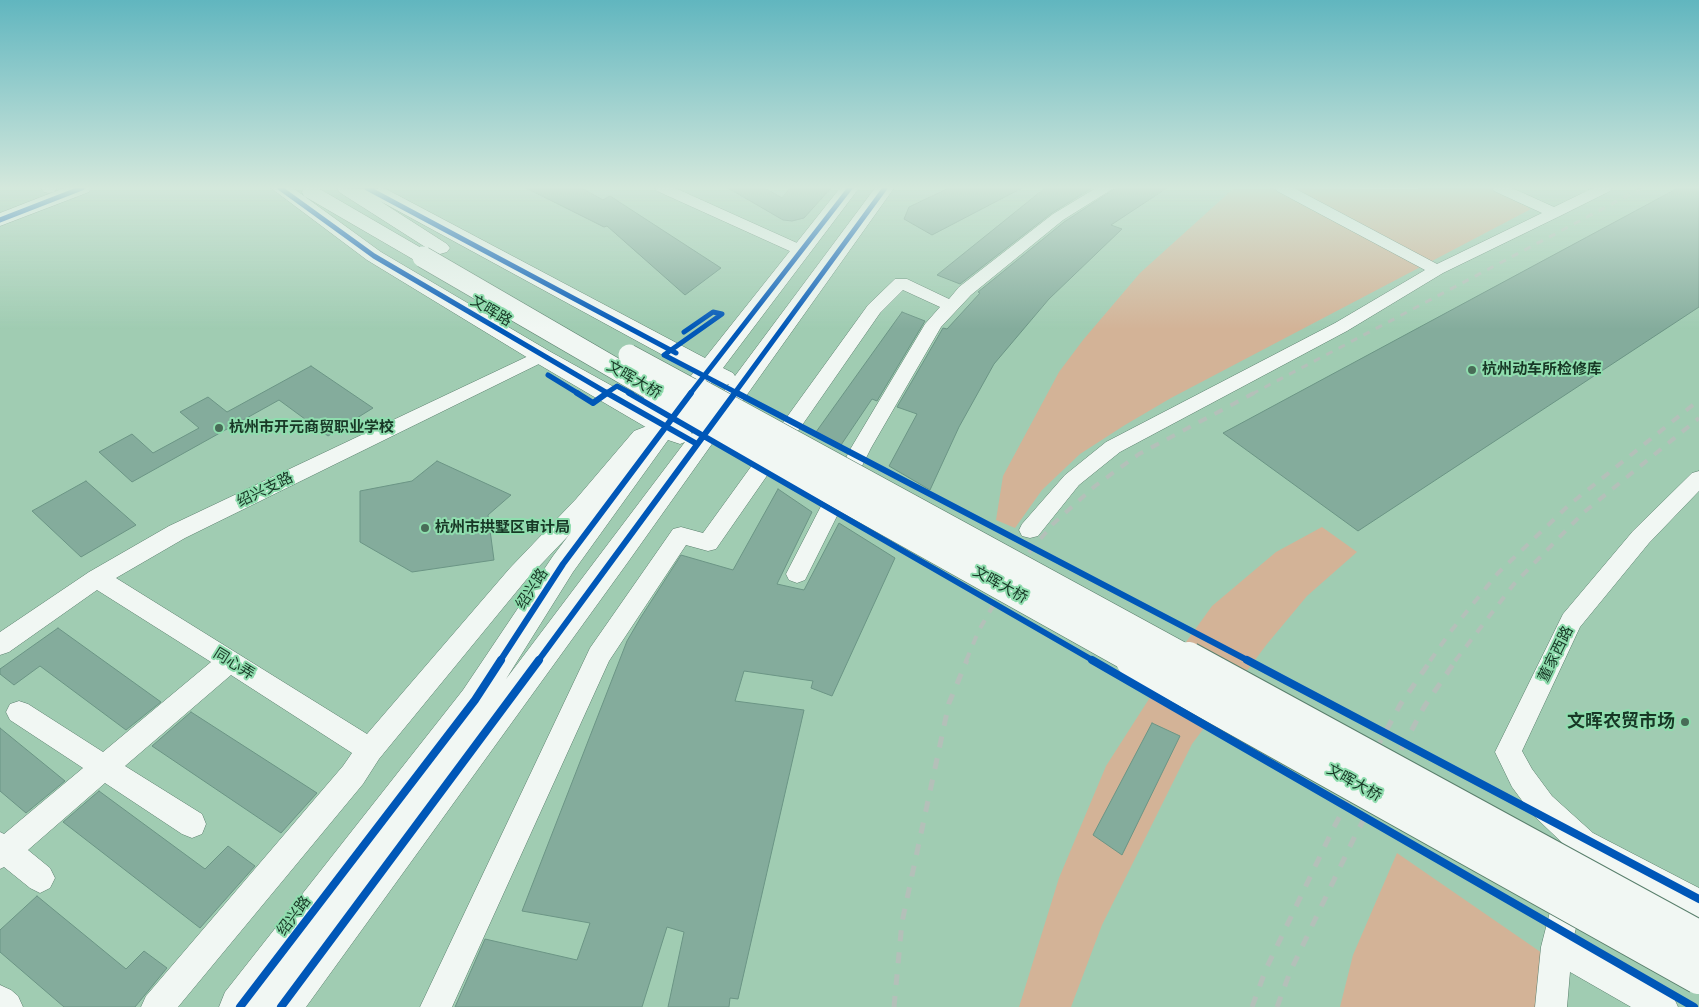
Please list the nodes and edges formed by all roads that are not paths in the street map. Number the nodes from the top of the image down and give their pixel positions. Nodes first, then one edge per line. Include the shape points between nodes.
1 (345, 235) edge
2 (396, 235) edge
3 (407, 235) edge
4 (461, 235) edge
5 (767, 235) edge
6 (812, 235) edge
7 (851, 235) edge
8 (1035, 235) edge
9 (1371, 235) edge
10 (1509, 235) edge
11 (800, 250) junction
12 (431, 253) junction
13 (1437, 270) junction
14 (951, 306) junction
15 (541, 356) junction
16 (709, 370) junction
17 (741, 386) junction
18 (665, 426) junction
19 (697, 444) junction
20 (1699, 478) edge
21 (1030, 530) dead end
22 (796, 574) dead end
23 (97, 578) junction
24 (0, 645) edge
25 (230, 661) junction
26 (19, 712) dead end
27 (370, 750) junction
28 (104, 767) junction
29 (192, 824) dead end
30 (1583, 843) junction
31 (2, 850) edge
32 (40, 878) dead end
33 (1699, 904) edge
34 (1699, 939) edge
35 (1556, 947) junction
36 (1699, 976) edge
37 (0, 1001) edge
38 (7, 1007) edge
39 (157, 1007) edge
40 (240, 1007) edge
41 (281, 1007) edge
42 (436, 1007) edge
43 (1551, 1007) edge
44 (1662, 1007) edge

1 - 15 main road, 文晖路 via 374,256
2 - 12 main road, 文晖大桥
3 - 12 main road, 文晖大桥
4 - 16 main road
5 - 11 street
6 - 11 main road, 绍兴路
7 - 17 main road
8 - 14 street
9 - 13 street
10 - 13 street
11 - 16 main road, 绍兴路
12 - 34 main road, 文晖大桥, bridge via 666,376
12 - 36 main road, 文晖大桥, bridge via 639,382
13 - 21 street via 1340,327 1113,447 1072,480
14 - 22 street via 934,324 866,440
14 - 42 street via 901,283 874,309 708,543 681,535 599,655
15 - 18 main road, 文晖路
15 - 23 street, 绍兴支路 via 177,532
16 - 17 main road
16 - 18 main road, 绍兴路
17 - 19 main road
18 - 19 main road, 文晖路
18 - 27 street via 640,436 584,505 518,574
18 - 40 main road, 绍兴路 via 563,564 475,700
19 - 41 main road via 613,562
20 - 30 street, 董家西路 via 1641,536 1571,621 1508,752 1542,805
23 - 24 street, 绍兴支路
23 - 25 street, 同心弄
25 - 27 street, 同心弄
25 - 28 street
26 - 28 street
27 - 39 street via 353,775
28 - 29 street
28 - 31 street
30 - 33 street
30 - 35 street
31 - 32 street
35 - 43 street
35 - 44 street
37 - 38 street

